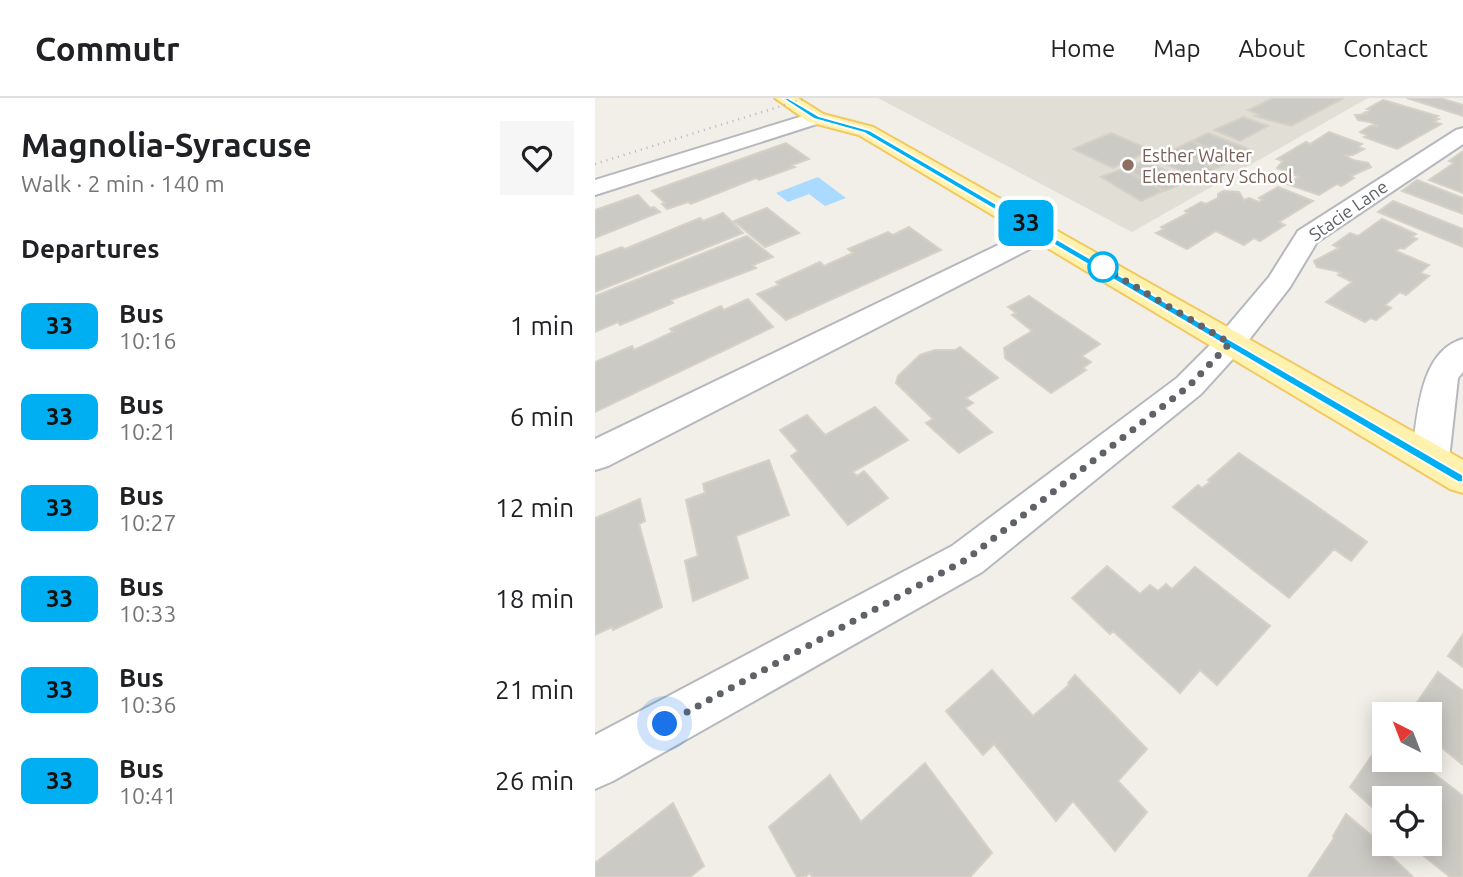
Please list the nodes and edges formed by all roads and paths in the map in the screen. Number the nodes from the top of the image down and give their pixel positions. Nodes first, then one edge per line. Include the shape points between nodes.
1 (785, 98) edge
2 (852, 106) dead end
3 (816, 118) junction
4 (866, 131) junction
5 (1463, 134) edge
6 (595, 188) edge
7 (1042, 232) junction
8 (1230, 343) junction
9 (1463, 350) edge
10 (595, 456) edge
11 (1430, 459) junction
12 (1463, 478) edge
13 (595, 763) edge

1 - 3 main road
2 - 4 main road
3 - 4 main road
3 - 6 street
4 - 7 main road
5 - 8 street, Stacie Lane via 1307,237 1280,281
7 - 8 main road
7 - 10 street
8 - 11 main road
8 - 13 street, Stacie Lane via 1189,386 967,559
9 - 11 street via 1441,376
11 - 12 main road

